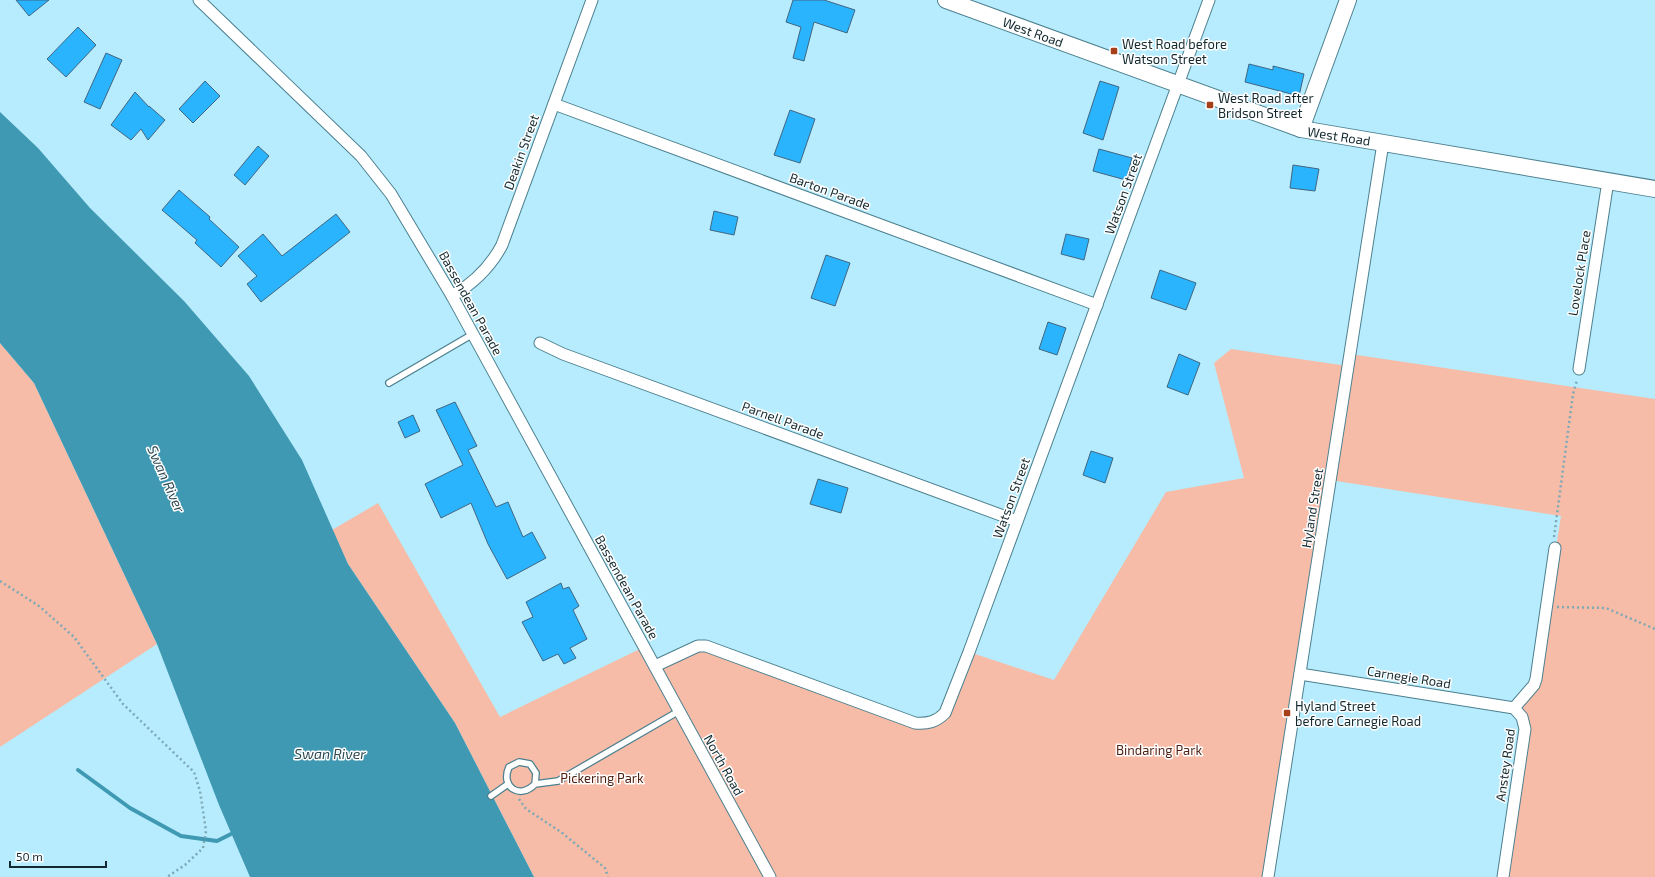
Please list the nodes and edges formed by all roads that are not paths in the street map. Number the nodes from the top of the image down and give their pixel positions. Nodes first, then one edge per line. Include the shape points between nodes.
1 (199, 0) edge
2 (592, 0) edge
3 (946, 0) edge
4 (1210, 0) edge
5 (1348, 0) edge
6 (1178, 84) junction
7 (554, 104) junction
8 (1301, 130) junction
9 (1383, 143) junction
10 (1608, 181) junction
11 (1655, 188) edge
12 (452, 296) junction
13 (1097, 305) junction
14 (473, 334) junction
15 (540, 343) dead end
16 (1579, 369) road end
17 (389, 383) dead end
18 (1017, 522) junction
19 (1555, 548) road end
20 (655, 666) junction
21 (1300, 674) junction
22 (1514, 708) junction
23 (679, 711) junction
24 (508, 784) junction
25 (535, 784) junction
26 (491, 796) dead end
27 (770, 877) edge
28 (1268, 877) edge
29 (1503, 877) edge

1 - 12 street, Bassendean Parade via 374,170
2 - 7 street, Deakin Street
3 - 6 street, West Road
4 - 6 street, Watson Street
5 - 8 street
6 - 8 street, West Road
6 - 13 street, Watson Street
7 - 12 street, Deakin Street via 495,259 485,271
7 - 13 street, Barton Parade
8 - 9 street, West Road
9 - 10 street, West Road
9 - 21 street, Hyland Street
10 - 11 street, West Road
10 - 16 street, Lovelock Place
12 - 14 street, Bassendean Parade
13 - 18 street, Watson Street
14 - 17 lane
14 - 20 street, Bassendean Parade
15 - 18 street, Parnell Parade via 570,357
18 - 20 street, Watson Street via 951,700 938,720 927,724 915,723 706,646 698,646
19 - 22 street via 1536,679 1534,685
20 - 23 street, North Road
21 - 22 street, Carnegie Road
21 - 28 street, Hyland Street
22 - 29 street, Anstey Road via 1522,717 1525,729
23 - 25 lane via 558,781
23 - 27 street, North Road
24 - 25 lane via 518,792 524,792
24 - 25 lane via 506,778 509,767 524,762 534,768 537,778
24 - 26 lane

